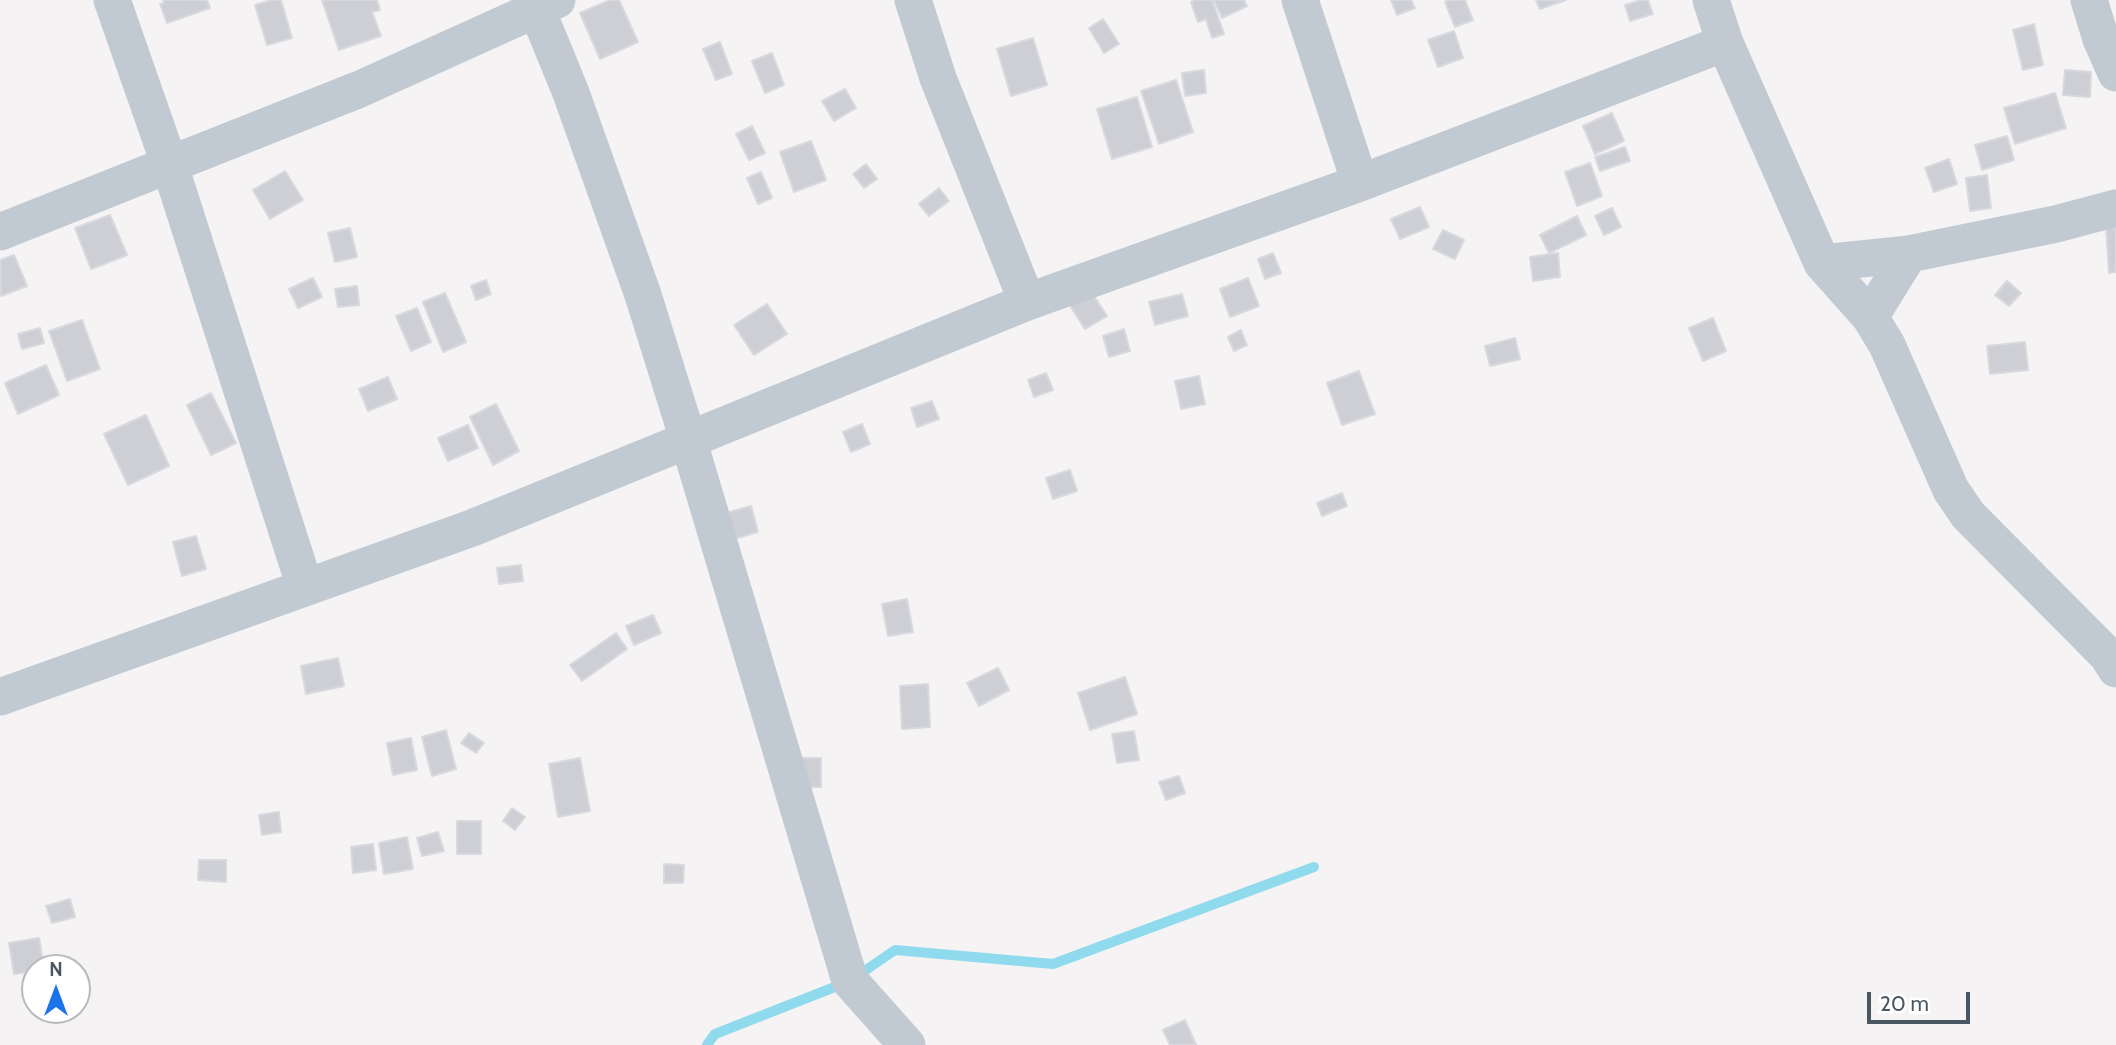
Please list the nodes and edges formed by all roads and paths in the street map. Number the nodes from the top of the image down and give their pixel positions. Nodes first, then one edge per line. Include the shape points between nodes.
1 (112, 0) edge
2 (913, 0) edge
3 (1300, 0) edge
4 (1711, 0) edge
5 (2090, 0) edge
6 (542, 3) edge
7 (1725, 43) junction
8 (2116, 73) edge
9 (169, 163) junction
10 (1360, 183) junction
11 (2116, 208) edge
12 (0, 232) edge
13 (1909, 254) junction
14 (1822, 263) junction
15 (1027, 302) junction
16 (1870, 317) junction
17 (688, 439) junction
18 (305, 587) junction
19 (2116, 670) edge
20 (0, 697) edge
21 (907, 1045) edge

1 - 9 street
2 - 15 street via 938,78
3 - 10 street
4 - 7 street
5 - 8 street
6 - 9 street via 360,89
6 - 17 street
7 - 10 street
7 - 14 street
9 - 12 street
9 - 18 street
10 - 15 street
11 - 13 street
13 - 14 street
13 - 16 street
14 - 16 street
15 - 17 street
16 - 19 street via 1887,345 1951,490 1968,515 2107,655
17 - 18 street via 471,528
17 - 21 street via 850,981
18 - 20 street

